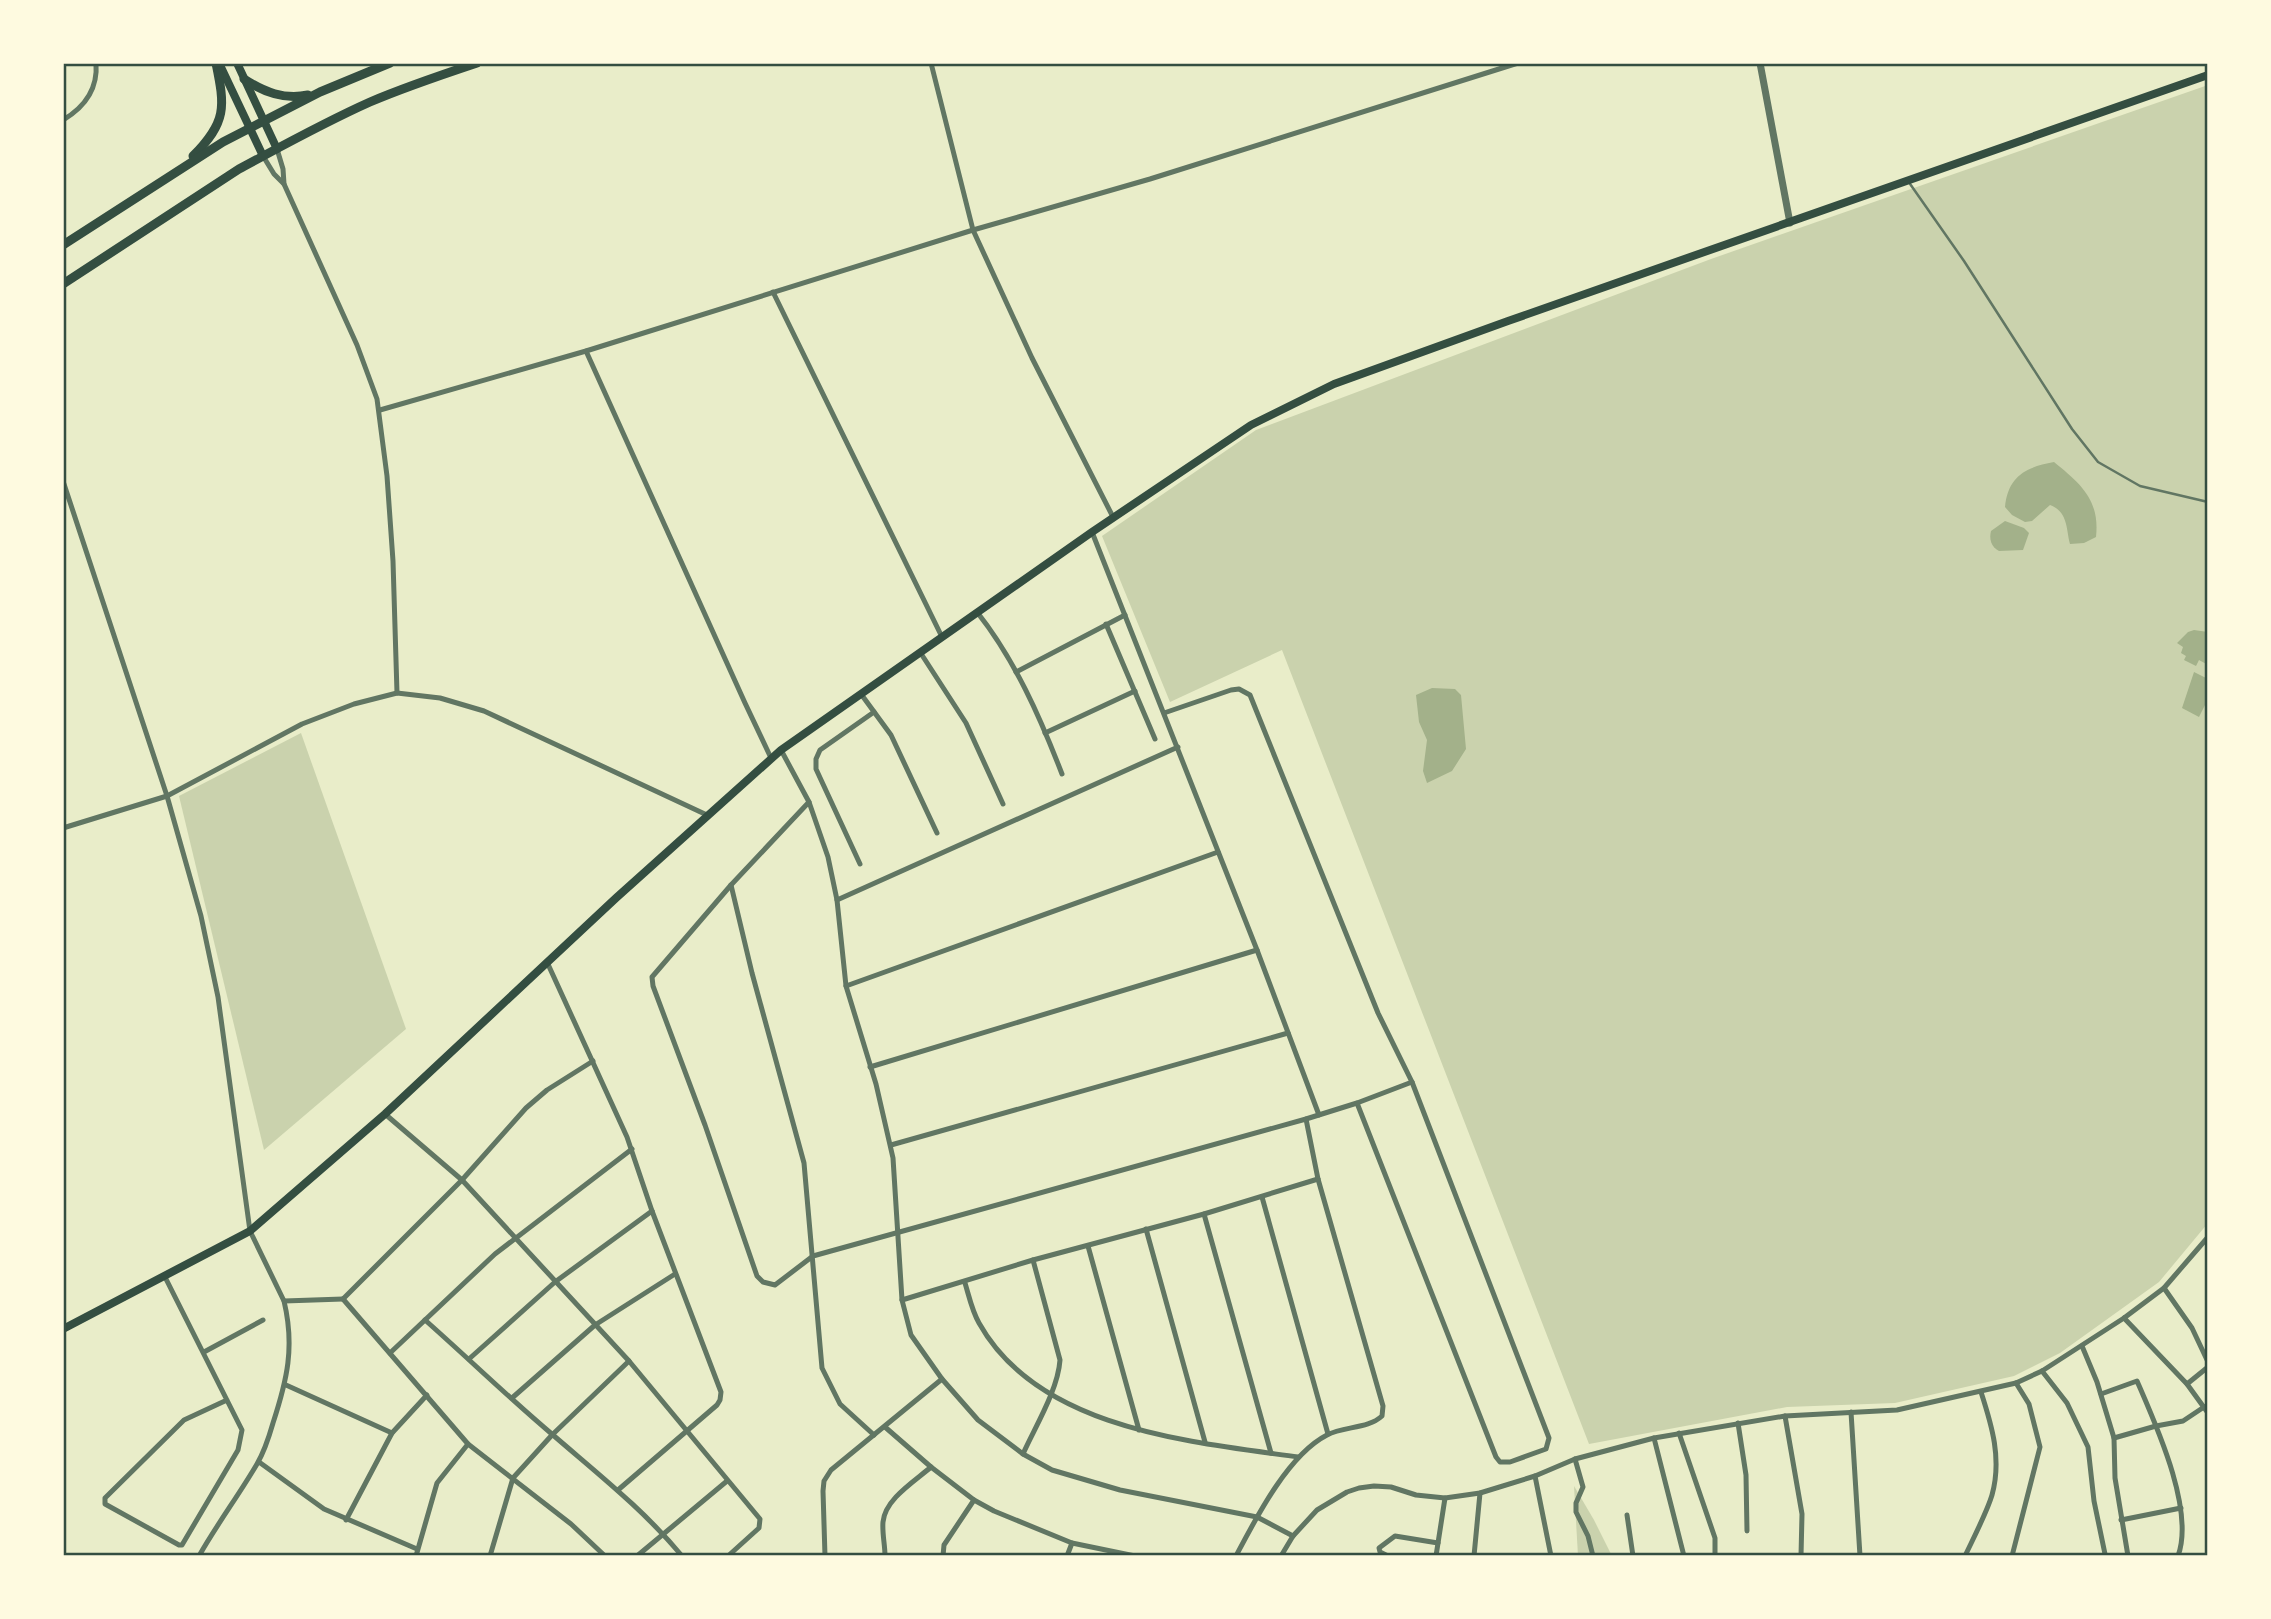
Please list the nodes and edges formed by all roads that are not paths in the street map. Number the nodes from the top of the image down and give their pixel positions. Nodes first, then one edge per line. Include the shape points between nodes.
1 (96, 63) edge
2 (218, 63) edge
3 (237, 63) edge
4 (390, 63) edge
5 (460, 63) edge
6 (477, 63) edge
7 (931, 63) edge
8 (1518, 63) edge
9 (1760, 63) edge
10 (444, 74) junction
11 (2208, 75) edge
12 (244, 79) junction
13 (320, 92) junction
14 (63, 120) edge
15 (264, 121) junction
16 (250, 128) junction
17 (277, 149) junction
18 (263, 156) junction
19 (183, 166) junction
20 (1908, 181) junction
21 (284, 184) junction
22 (1790, 223) junction
23 (974, 230) junction
24 (63, 245) edge
25 (63, 284) edge
26 (772, 292) junction
27 (586, 351) junction
28 (380, 410) junction
29 (63, 481) edge
30 (2208, 502) edge
31 (1113, 517) junction
32 (1092, 531) junction
33 (977, 612) junction
34 (1125, 615) junction
35 (1106, 624) junction
36 (942, 637) junction
37 (920, 652) junction
38 (1016, 672) junction
39 (1135, 691) junction
40 (397, 693) junction
41 (861, 694) junction
42 (874, 712) junction
43 (1164, 713) junction
44 (1045, 733) junction
45 (1155, 739) dead end
46 (1178, 747) junction
47 (780, 750) junction
48 (772, 758) junction
49 (1062, 774) dead end
50 (167, 796) junction
51 (809, 802) junction
52 (1003, 804) dead end
53 (707, 815) junction
54 (63, 828) edge
55 (937, 833) dead end
56 (1217, 852) junction
57 (860, 864) dead end
58 (731, 886) junction
59 (836, 900) junction
60 (1257, 950) junction
61 (547, 962) junction
62 (846, 986) junction
63 (1288, 1033) junction
64 (593, 1061) junction
65 (870, 1067) junction
66 (1412, 1082) junction
67 (1357, 1103) junction
68 (384, 1114) junction
69 (1320, 1115) junction
70 (1306, 1119) junction
71 (891, 1145) junction
72 (632, 1149) junction
73 (1318, 1179) junction
74 (463, 1180) junction
75 (1262, 1197) junction
76 (652, 1211) junction
77 (1204, 1214) junction
78 (1146, 1229) junction
79 (250, 1231) junction
80 (898, 1233) junction
81 (2208, 1237) edge
82 (514, 1238) junction
83 (1088, 1246) junction
84 (813, 1256) junction
85 (1033, 1260) junction
86 (675, 1273) junction
87 (164, 1277) junction
88 (555, 1282) junction
89 (965, 1283) junction
90 (2164, 1288) junction
91 (343, 1299) junction
92 (902, 1300) junction
93 (284, 1301) junction
94 (2124, 1318) junction
95 (263, 1320) dead end
96 (425, 1320) junction
97 (595, 1325) junction
98 (63, 1329) edge
99 (2082, 1346) junction
100 (204, 1352) junction
101 (390, 1353) junction
102 (469, 1359) junction
103 (629, 1362) junction
104 (2208, 1365) edge
105 (2042, 1371) junction
106 (942, 1378) junction
107 (2016, 1383) junction
108 (2187, 1384) junction
109 (286, 1385) junction
110 (1981, 1392) junction
111 (2101, 1394) junction
112 (427, 1395) junction
113 (1050, 1395) junction
114 (512, 1398) junction
115 (227, 1400) junction
116 (2206, 1410) edge
117 (1851, 1412) junction
118 (1785, 1416) junction
119 (1738, 1423) junction
120 (2156, 1426) junction
121 (884, 1427) junction
122 (1139, 1430) junction
123 (685, 1431) junction
124 (392, 1433) junction
125 (1679, 1433) junction
126 (1328, 1434) junction
127 (552, 1435) junction
128 (874, 1435) junction
129 (1654, 1438) junction
130 (2114, 1438) junction
131 (1205, 1442) junction
132 (468, 1444) junction
133 (1271, 1453) junction
134 (1023, 1454) junction
135 (1298, 1457) junction
136 (1575, 1459) junction
137 (259, 1462) junction
138 (931, 1467) junction
139 (1535, 1476) junction
140 (513, 1478) junction
141 (727, 1481) junction
142 (618, 1490) junction
143 (1480, 1493) junction
144 (1445, 1498) junction
145 (974, 1500) junction
146 (2181, 1508) junction
147 (1628, 1515) dead end
148 (1256, 1517) junction
149 (346, 1520) junction
150 (2121, 1520) junction
151 (1747, 1531) dead end
152 (663, 1532) junction
153 (1293, 1536) junction
154 (1072, 1543) junction
155 (1438, 1543) junction
156 (417, 1553) edge
157 (2105, 1554) dead end
158 (199, 1556) edge
159 (490, 1556) edge
160 (605, 1556) edge
161 (637, 1556) edge
162 (682, 1556) edge
163 (728, 1556) edge
164 (825, 1556) edge
165 (886, 1556) edge
166 (943, 1556) edge
167 (1067, 1556) edge
168 (1135, 1556) edge
169 (1236, 1556) edge
170 (1281, 1556) edge
171 (1388, 1556) edge
172 (1436, 1556) edge
173 (1474, 1556) edge
174 (1551, 1556) edge
175 (1594, 1556) edge
176 (1633, 1556) edge
177 (1684, 1556) edge
178 (1715, 1556) edge
179 (1801, 1556) edge
180 (1860, 1556) edge
181 (1965, 1556) edge
182 (2012, 1556) edge
183 (2128, 1556) edge
184 (2178, 1556) edge

1 - 14 street via 94,90
2 - 16 main road
2 - 19 main road via 223,97 219,122
3 - 12 main road
4 - 13 main road
5 - 10 main road
6 - 10 main road
7 - 23 street
8 - 23 street via 1150,180
9 - 22 street
10 - 17 main road via 369,103
11 - 20 main road
12 - 13 main road via 285,96
12 - 15 main road
13 - 15 main road
15 - 16 main road
15 - 17 main road
16 - 18 main road
16 - 19 main road
17 - 18 main road
17 - 21 street
18 - 21 street
18 - 25 main road
19 - 24 main road
20 - 22 main road
20 - 30 lane via 2098,462 2140,486
21 - 28 street via 357,345
22 - 31 main road via 1334,384 1251,425
23 - 26 street
23 - 31 street via 1032,358
26 - 27 street
26 - 36 street
27 - 28 street
27 - 48 street
28 - 40 street via 393,561
29 - 50 street
31 - 32 main road
32 - 33 main road
32 - 34 street
33 - 36 main road
33 - 38 street
34 - 35 street
34 - 43 street
35 - 38 street
35 - 39 street
36 - 37 main road
37 - 41 main road
37 - 52 street via 966,723
38 - 44 street
39 - 44 street
39 - 45 street
40 - 50 street via 302,724
40 - 53 street via 440,698 484,711
41 - 42 street
41 - 47 main road
42 - 55 street via 903,757
42 - 57 street via 820,750 816,759
43 - 46 street
43 - 66 street via 1231,690 1250,695 1378,1013
44 - 49 street
46 - 56 street
46 - 59 street
47 - 48 main road
47 - 51 street
48 - 53 main road
50 - 54 street
50 - 79 street via 218,997
51 - 58 street
51 - 59 street via 828,856
53 - 61 main road
56 - 60 street
56 - 62 street
58 - 84 street via 804,1163
58 - 84 street via 652,977 653,986 757,1276 775,1285
59 - 62 street
60 - 63 street
60 - 65 street
61 - 64 street
61 - 68 main road
62 - 65 street
63 - 69 street
63 - 71 street
64 - 72 street
64 - 74 street via 526,1108
65 - 71 street
66 - 67 street
66 - 67 street via 1549,1438 1546,1449 1510,1462 1500,1462 1493,1451
67 - 69 street
68 - 74 street
68 - 79 main road
69 - 70 street
70 - 73 street
70 - 80 street
71 - 80 street
72 - 76 street
72 - 82 street
73 - 75 street
73 - 126 street via 1383,1406 1376,1422
74 - 82 street
74 - 91 street
75 - 77 street
75 - 126 street
76 - 86 street
76 - 88 street
77 - 78 street
77 - 133 street
78 - 83 street
78 - 131 street
79 - 87 main road
79 - 93 street
80 - 84 street
80 - 92 street
81 - 90 street
82 - 88 street
82 - 96 street
83 - 85 street
83 - 122 street
84 - 128 street via 822,1368 840,1404
85 - 89 street
85 - 113 street via 1060,1360
86 - 97 street
86 - 123 street via 720,1392 720,1400
87 - 98 main road
87 - 100 street
88 - 97 street
88 - 102 street
89 - 92 street
89 - 113 street via 978,1322 996,1346
90 - 94 street
90 - 104 street via 2192,1328
91 - 93 street
91 - 101 street
92 - 106 street via 911,1335
93 - 109 street via 290,1359
94 - 99 street
94 - 108 street
95 - 100 street
96 - 101 street
96 - 102 street
97 - 103 street
97 - 114 street
99 - 105 street
99 - 111 street
100 - 115 street
101 - 112 street
102 - 114 street
103 - 123 street
103 - 127 street
104 - 108 street
105 - 107 street
105 - 157 street via 2067,1402 2088,1447
106 - 121 street
106 - 134 street via 978,1420
107 - 110 street
107 - 182 street via 2029,1404 2040,1447
108 - 116 street
109 - 124 street
109 - 137 street
110 - 117 street via 1896,1410
110 - 181 street via 1997,1448 1996,1478
111 - 120 street via 2137,1381
111 - 130 street
112 - 124 street
112 - 132 street
113 - 122 street
113 - 134 street
114 - 127 street
115 - 115 street via 242,1430 239,1447 181,1545 105,1504 105,1498 184,1420
116 - 120 street
117 - 118 street
117 - 180 street
118 - 119 street
118 - 179 street via 1802,1514
119 - 125 street
119 - 151 street via 1746,1475
120 - 130 street
120 - 146 street
121 - 128 street
121 - 138 street
122 - 131 street
123 - 141 street
123 - 142 street
124 - 149 street
125 - 129 street
125 - 178 street via 1715,1538
126 - 135 street
127 - 140 street
127 - 142 street
128 - 164 street via 824,1481
129 - 136 street
129 - 177 street
130 - 150 street
131 - 133 street
132 - 140 street
132 - 156 street via 437,1483
133 - 135 street
134 - 148 street via 1052,1470 1120,1490
135 - 148 street
136 - 139 street
136 - 175 street via 1583,1487 1576,1512
137 - 149 street via 313,1503
137 - 158 street
138 - 145 street
138 - 165 street via 890,1503 883,1523
139 - 143 street
139 - 174 street
140 - 159 street
140 - 160 street
141 - 152 street
141 - 163 street via 760,1520 759,1528
142 - 152 street
143 - 144 street
143 - 173 street
144 - 153 street via 1391,1487 1359,1488 1317,1510
144 - 155 street
145 - 154 street
145 - 166 street via 944,1545
146 - 150 street
146 - 184 street
147 - 176 street
148 - 153 street
148 - 169 street
149 - 156 street
150 - 183 street
152 - 161 street
152 - 162 street
153 - 170 street
154 - 167 street
154 - 168 street
155 - 171 street via 1395,1536 1379,1548
155 - 172 street

